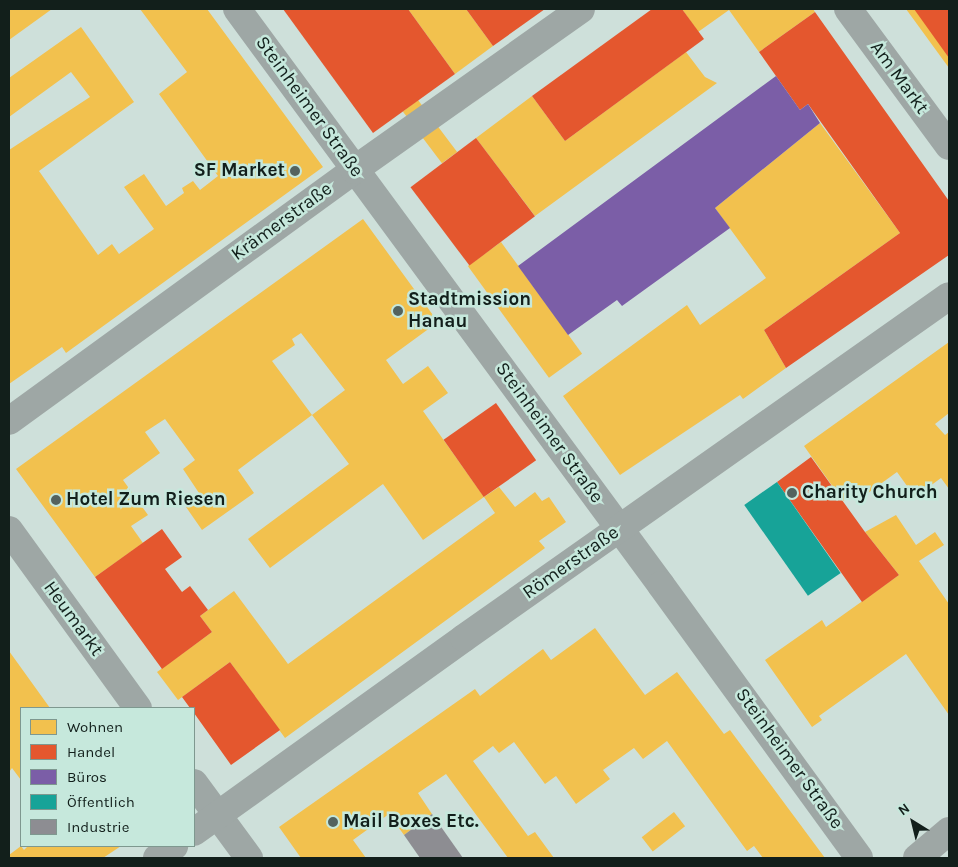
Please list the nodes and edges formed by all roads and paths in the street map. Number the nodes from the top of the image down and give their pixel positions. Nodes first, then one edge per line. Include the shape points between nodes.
1 (237, 9) edge
2 (582, 9) edge
3 (848, 9) edge
4 (949, 146) edge
5 (354, 170) junction
6 (949, 296) edge
7 (9, 421) edge
8 (619, 528) junction
9 (9, 530) edge
10 (137, 707) edge
11 (195, 785) edge
12 (217, 814) junction
13 (195, 831) edge
14 (949, 831) edge
15 (172, 847) edge
16 (156, 858) edge
17 (249, 858) edge
18 (859, 858) edge
19 (917, 858) edge

1 - 5 street, Steinheimer Straße
2 - 5 street, Krämerstraße
3 - 4 street, Am Markt
5 - 7 street, Krämerstraße
5 - 8 street, Steinheimer Straße
6 - 8 street, Römerstraße
8 - 12 street, Römerstraße
8 - 18 street, Steinheimer Straße
9 - 10 street, Heumarkt
11 - 12 street
12 - 13 street, Römerstraße
12 - 17 street
14 - 19 street
15 - 16 street

